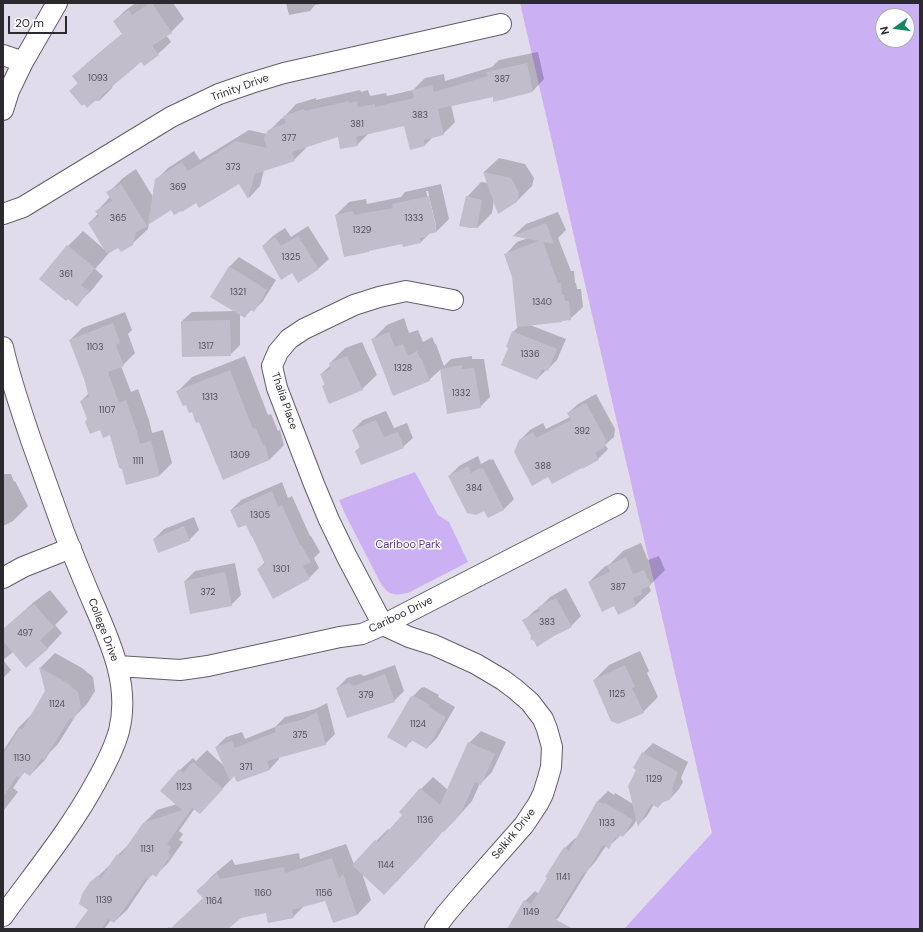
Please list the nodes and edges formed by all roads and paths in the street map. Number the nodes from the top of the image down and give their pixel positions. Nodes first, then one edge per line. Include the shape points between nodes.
1 (57, 3) edge
2 (501, 24) dead end
3 (3, 55) edge
4 (23, 62) junction
5 (3, 110) edge
6 (3, 214) edge
7 (453, 300) dead end
8 (3, 347) edge
9 (618, 504) dead end
10 (70, 548) junction
11 (3, 578) edge
12 (383, 625) junction
13 (118, 666) junction
14 (3, 916) edge
15 (435, 929) edge

1 - 4 street
2 - 6 street, Trinity Drive via 284,73 219,94 171,117 23,207
3 - 4 street
4 - 5 street
7 - 12 street, Thalia Place via 406,291 354,305 289,339 278,352 272,366 277,388 329,520
8 - 10 street, College Drive via 22,414
9 - 12 street, Cariboo Drive
10 - 11 street via 23,566
10 - 13 street, College Drive via 109,638
12 - 13 street, Cariboo Drive via 362,634 201,667 180,670
12 - 15 street, Selkirk Drive via 462,657 503,680 530,702 543,719 552,748 548,778 534,810
13 - 14 street, College Drive via 123,698 122,714 105,765 75,818

